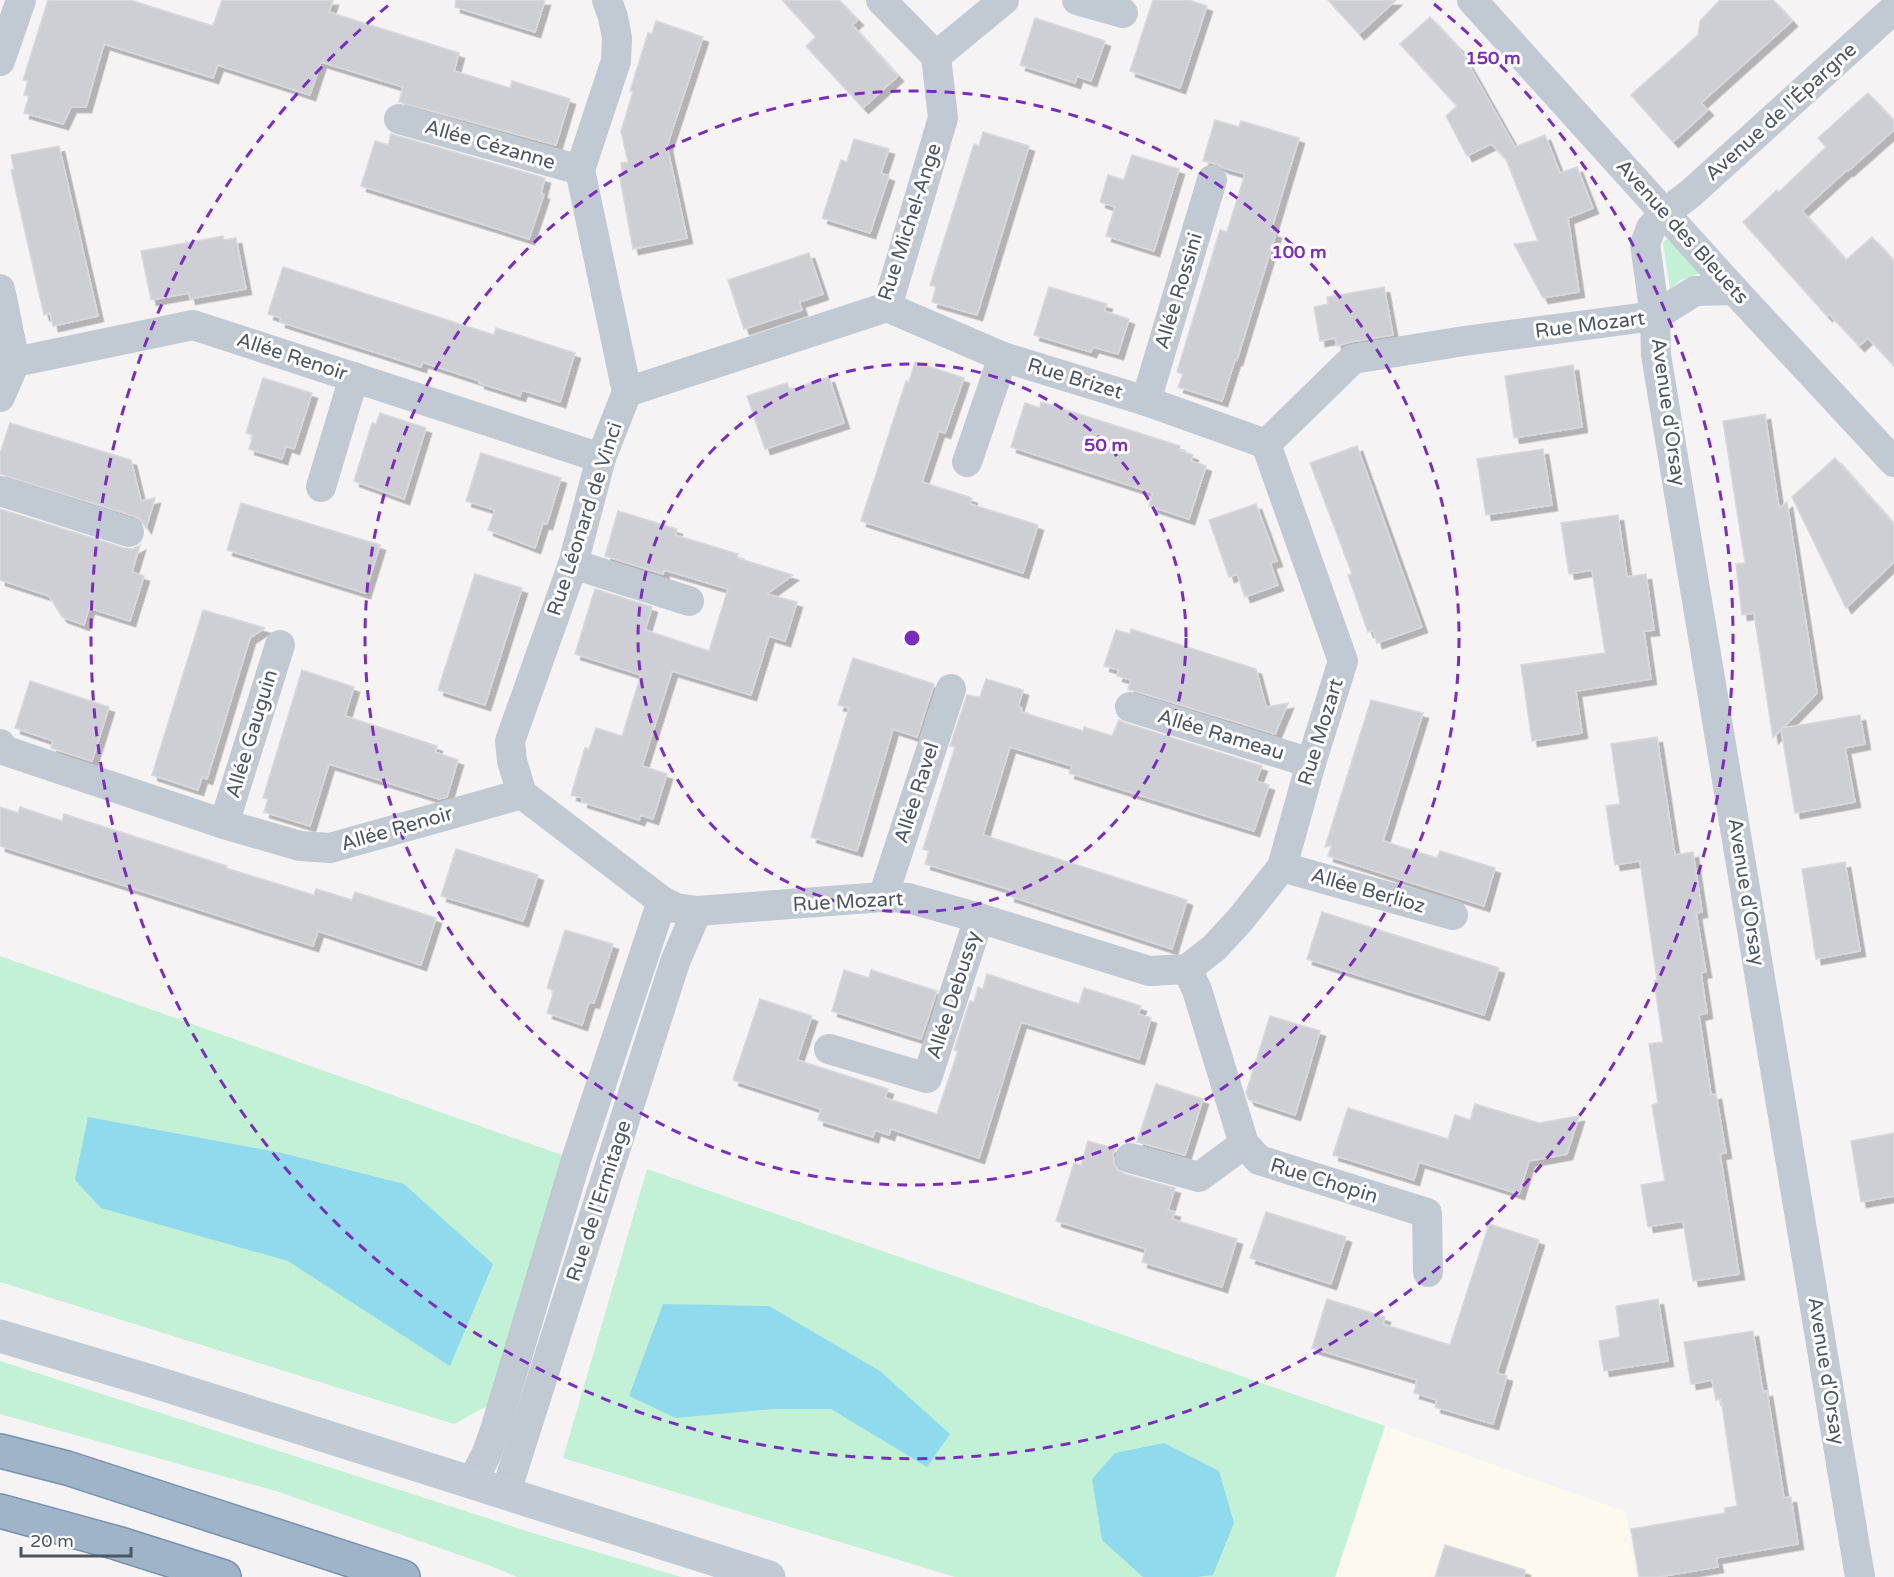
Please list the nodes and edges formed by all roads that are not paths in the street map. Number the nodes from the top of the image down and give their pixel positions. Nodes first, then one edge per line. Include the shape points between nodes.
1 (21, 0) edge
2 (607, 0) edge
3 (881, 0) edge
4 (1004, 0) edge
5 (1077, 0) edge
6 (1472, 0) edge
7 (1894, 9) edge
8 (1123, 13) dead end
9 (936, 56) junction
10 (0, 62) edge
11 (399, 119) dead end
12 (580, 170) junction
13 (1212, 180) dead end
14 (1666, 213) junction
15 (0, 289) edge
16 (1734, 290) junction
17 (887, 307) junction
18 (1655, 316) junction
19 (1003, 357) junction
20 (15, 362) junction
21 (354, 377) junction
22 (627, 392) junction
23 (0, 397) edge
24 (1146, 401) junction
25 (1266, 444) junction
26 (601, 458) junction
27 (967, 462) dead end
28 (1894, 462) edge
29 (321, 487) dead end
30 (0, 491) edge
31 (129, 532) dead end
32 (573, 564) junction
33 (689, 601) dead end
34 (280, 645) dead end
35 (951, 689) dead end
36 (1130, 707) dead end
37 (0, 744) edge
38 (1311, 763) junction
39 (522, 794) junction
40 (224, 824) junction
41 (1282, 867) junction
42 (883, 897) junction
43 (662, 901) junction
44 (697, 911) junction
45 (1453, 915) dead end
46 (979, 918) junction
47 (1187, 969) junction
48 (829, 1049) dead end
49 (1244, 1144) junction
50 (1130, 1158) dead end
51 (1428, 1272) dead end
52 (0, 1336) edge
53 (0, 1450) edge
54 (472, 1482) junction
55 (506, 1492) junction
56 (0, 1511) edge
57 (224, 1577) edge
58 (403, 1577) edge
59 (769, 1577) edge
60 (1860, 1577) edge

1 - 10 street
2 - 12 street via 614,17 616,61
3 - 9 street
4 - 9 street
5 - 8 street
6 - 14 street, Avenue des Bleuets
7 - 14 street, Avenue de l'Épargne
9 - 17 street, Rue Michel-Ange via 943,118
11 - 12 street, Allée Cézanne
12 - 22 street
13 - 24 street, Allée Rossini
14 - 16 street, Avenue des Bleuets
14 - 18 street, Avenue d'Orsay via 1651,228 1645,244
15 - 20 street
16 - 18 street, Rue Mozart via 1695,291
16 - 28 street, Avenue des Bleuets
17 - 19 street, Rue Brizet
17 - 22 street, Rue Michel-Ange
18 - 25 street, Rue Mozart via 1353,359
18 - 60 street, Avenue d'Orsay via 1656,355
19 - 24 street, Rue Brizet
19 - 27 street
20 - 21 street, Allée Renoir via 193,325
20 - 23 street
21 - 26 street, Allée Renoir
21 - 29 street
22 - 26 street, Rue Léonard de Vinci
24 - 25 street, Rue Brizet
25 - 38 street, Rue Mozart via 1343,661
26 - 32 street, Rue Léonard de Vinci
30 - 31 street
32 - 33 street
32 - 39 street, Rue Léonard de Vinci via 510,741
34 - 40 street, Allée Gauguin
35 - 42 street, Allée Ravel
36 - 38 street, Allée Rameau
37 - 40 street, Allée Renoir via 6,751
38 - 41 street, Rue Mozart
39 - 40 street, Allée Renoir via 330,848 300,846
39 - 43 street
41 - 45 street, Allée Berlioz
41 - 47 street, Rue Mozart via 1214,948
42 - 44 street, Rue Mozart
42 - 46 street, Rue Mozart via 908,898
43 - 44 street
43 - 54 street, Rue de l'Ermitage via 576,1160 492,1438
44 - 55 street, Rue de l'Ermitage via 675,962
46 - 47 street, Rue Mozart via 1149,971
46 - 48 street, Allée Debussy via 927,1078
47 - 49 street via 1197,990
49 - 50 street via 1199,1177
49 - 51 street, Rue Chopin via 1259,1160 1428,1213
52 - 54 main road
53 - 58 highway via 68,1468
54 - 55 main road
55 - 59 main road
56 - 57 highway

